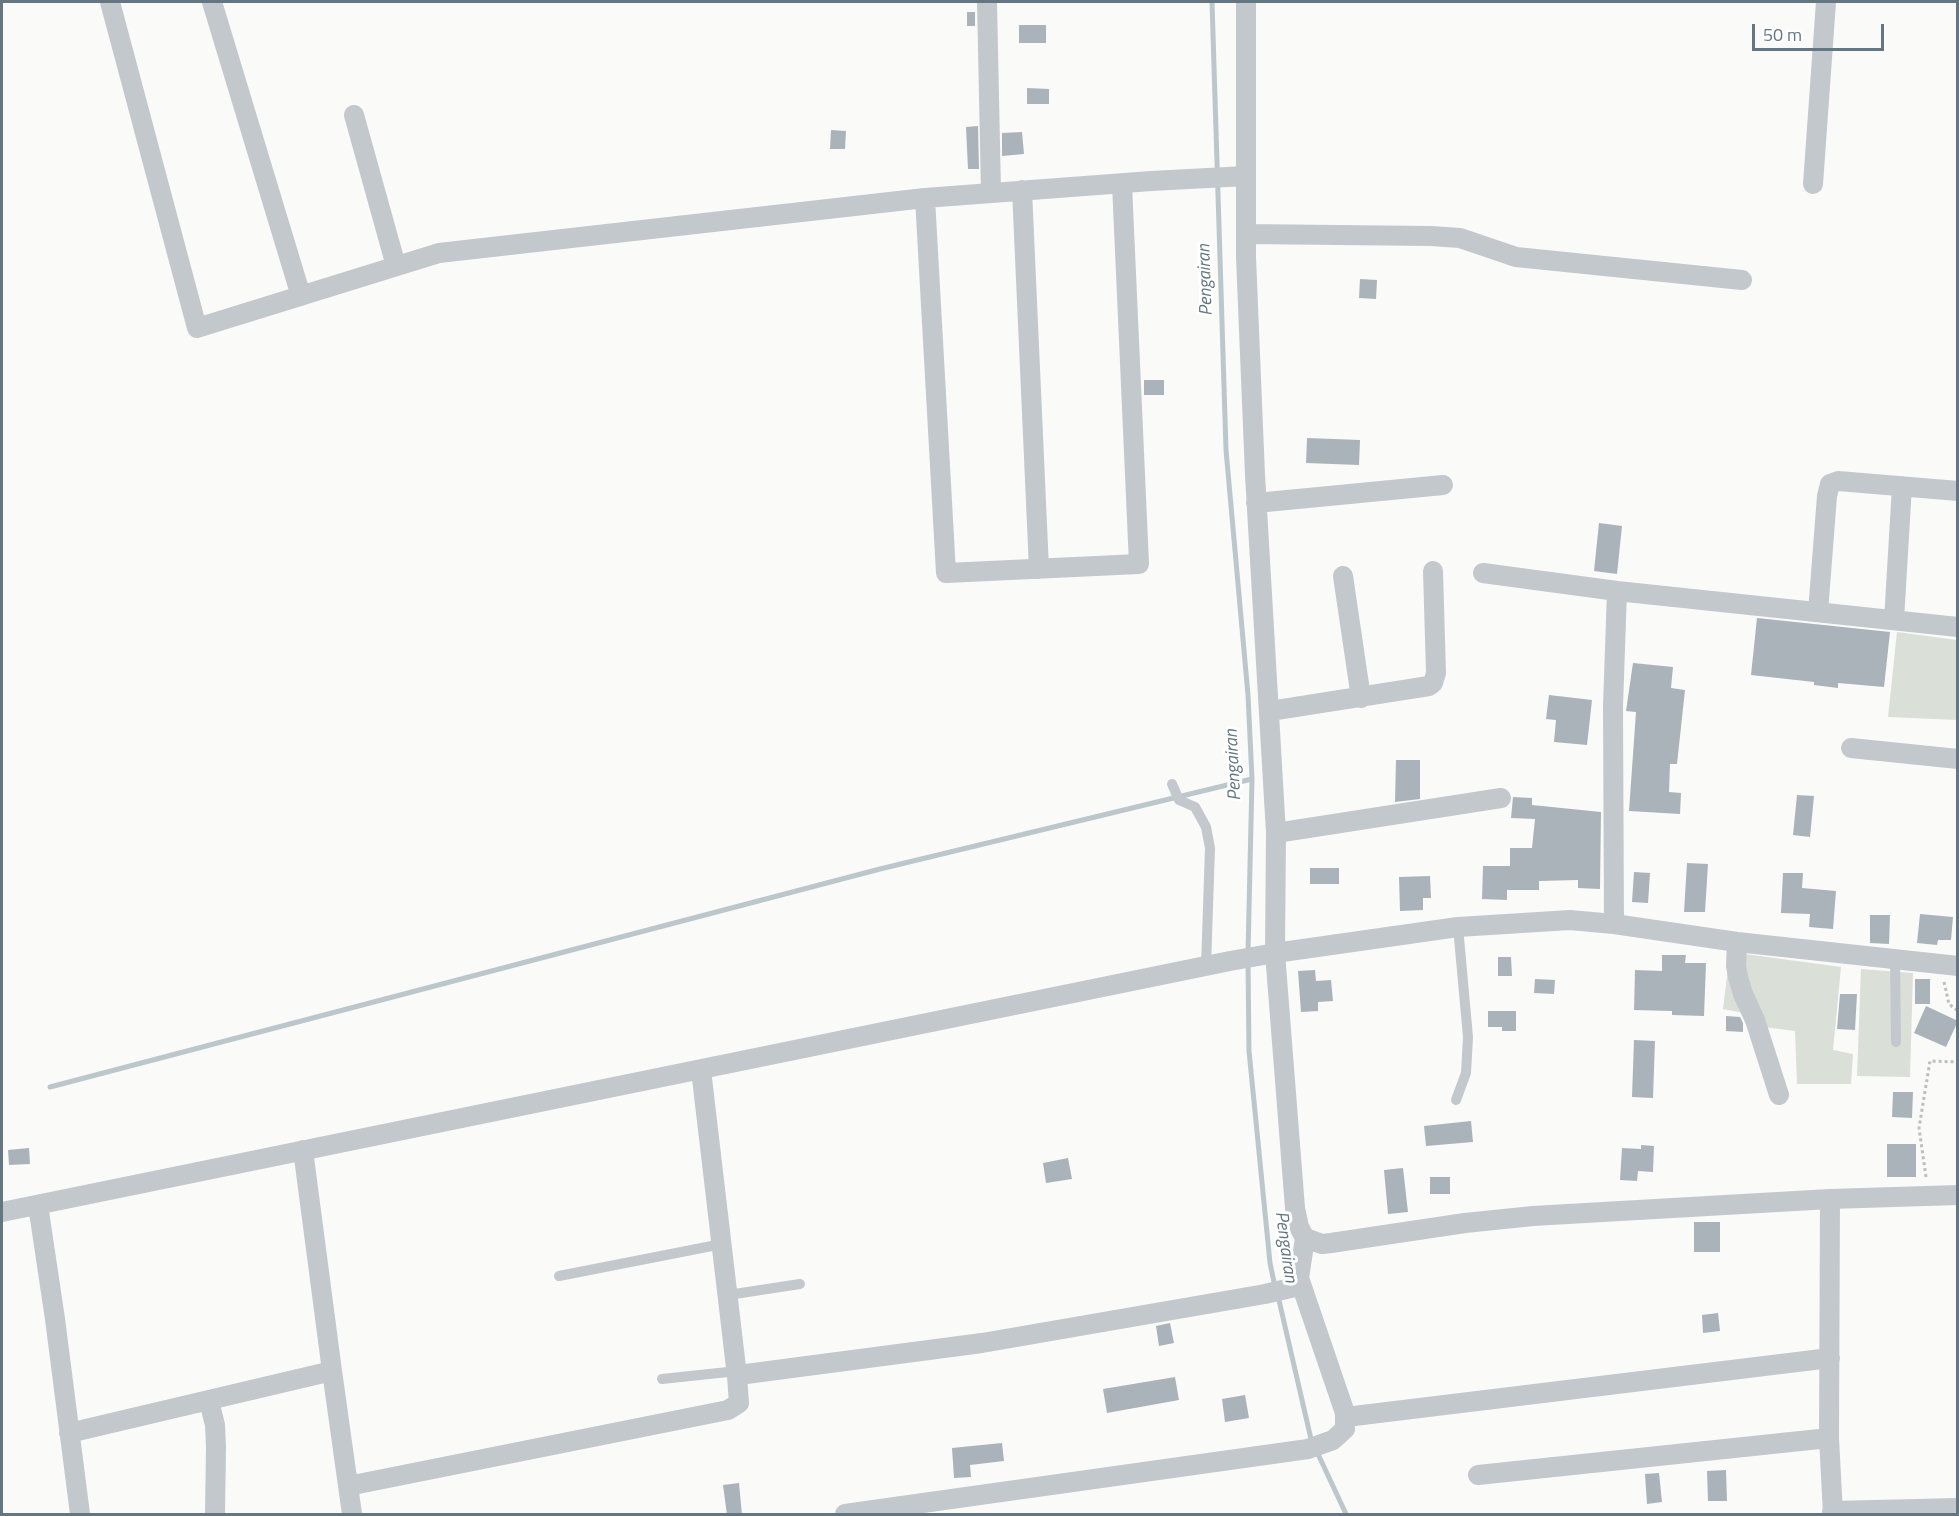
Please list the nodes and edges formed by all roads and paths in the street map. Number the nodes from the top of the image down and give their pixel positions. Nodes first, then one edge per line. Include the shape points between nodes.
1 (110, 2) edge
2 (212, 2) edge
3 (987, 2) edge
4 (1246, 2) edge
5 (1826, 2) edge
6 (354, 115) dead end
7 (1246, 176) junction
8 (1122, 184) junction
9 (1813, 184) dead end
10 (1022, 190) junction
11 (991, 192) junction
12 (925, 198) junction
13 (1246, 234) junction
14 (396, 266) junction
15 (1742, 280) dead end
16 (301, 296) junction
17 (1443, 485) dead end
18 (1902, 486) junction
19 (1958, 490) edge
20 (1256, 503) junction
21 (1039, 569) junction
22 (1433, 571) dead end
23 (1483, 573) dead end
24 (1343, 576) dead end
25 (1617, 591) junction
26 (1818, 612) junction
27 (1894, 620) junction
28 (1958, 627) edge
29 (1361, 698) junction
30 (1270, 711) junction
31 (1851, 748) dead end
32 (1958, 759) edge
33 (1175, 792) dead end
34 (1501, 798) dead end
35 (1276, 833) junction
36 (1614, 924) junction
37 (1458, 927) junction
38 (1737, 942) junction
39 (1270, 954) junction
40 (1895, 960) junction
41 (1206, 966) junction
42 (1949, 966) edge
43 (1958, 1011) edge
44 (1896, 1042) dead end
45 (1958, 1062) edge
46 (701, 1070) junction
47 (1779, 1095) dead end
48 (1456, 1100) dead end
49 (303, 1150) junction
50 (1958, 1195) edge
51 (1929, 1196) junction
52 (1830, 1199) junction
53 (38, 1205) junction
54 (2, 1212) edge
55 (1305, 1238) junction
56 (722, 1244) junction
57 (559, 1276) dead end
58 (800, 1284) dead end
59 (1283, 1287) junction
60 (728, 1295) junction
61 (1830, 1358) junction
62 (332, 1371) junction
63 (737, 1372) junction
64 (662, 1379) dead end
65 (209, 1401) junction
66 (1346, 1417) junction
67 (69, 1433) junction
68 (1830, 1438) junction
69 (1478, 1475) dead end
70 (348, 1486) junction
71 (1958, 1508) edge
72 (1832, 1513) edge
73 (80, 1515) edge
74 (215, 1515) edge
75 (352, 1515) edge
76 (845, 1515) edge

1 - 16 street via 197,328
2 - 16 street
3 - 11 street
4 - 7 street
5 - 9 street
6 - 14 street
7 - 8 street
7 - 13 street
8 - 10 street
8 - 21 street via 1139,564
10 - 11 street
10 - 21 street
11 - 12 street
12 - 14 street via 439,253
12 - 21 street via 946,573
13 - 15 street via 1460,238 1516,257
13 - 20 street
14 - 16 street
17 - 20 street
18 - 19 street
18 - 26 street via 1838,481 1830,484
18 - 27 street
20 - 30 street
22 - 29 street via 1433,683
23 - 25 street
24 - 29 street
25 - 26 street
25 - 36 street
26 - 27 street
27 - 28 street
29 - 30 street
30 - 35 street
31 - 32 street
33 - 41 lane via 1195,807 1206,827 1210,848
34 - 35 street
35 - 39 street
36 - 37 street via 1570,920
36 - 38 street
37 - 39 street
37 - 48 lane via 1468,1037 1466,1073
38 - 40 street
38 - 47 street via 1736,966 1743,993
39 - 41 street
39 - 55 street via 1295,1208
40 - 42 street
40 - 44 lane
41 - 46 street
42 - 43 path via 1949,1004
45 - 51 path via 1930,1061 1919,1128
46 - 49 street
46 - 56 street
49 - 53 street
49 - 62 street
50 - 51 street
51 - 52 street
52 - 55 street via 1533,1216 1322,1244
52 - 61 street
53 - 54 street
53 - 67 street
55 - 59 street
56 - 57 lane
56 - 60 street
58 - 60 lane
59 - 63 street via 982,1343
59 - 66 street
60 - 63 street
61 - 66 street
61 - 68 street
62 - 65 street
62 - 70 street
63 - 64 lane
63 - 70 street via 739,1404 728,1410
65 - 67 street
65 - 74 street via 215,1436
66 - 76 street via 1340,1436 1314,1447
67 - 73 street
68 - 69 street
68 - 72 street
70 - 75 street
71 - 72 street

